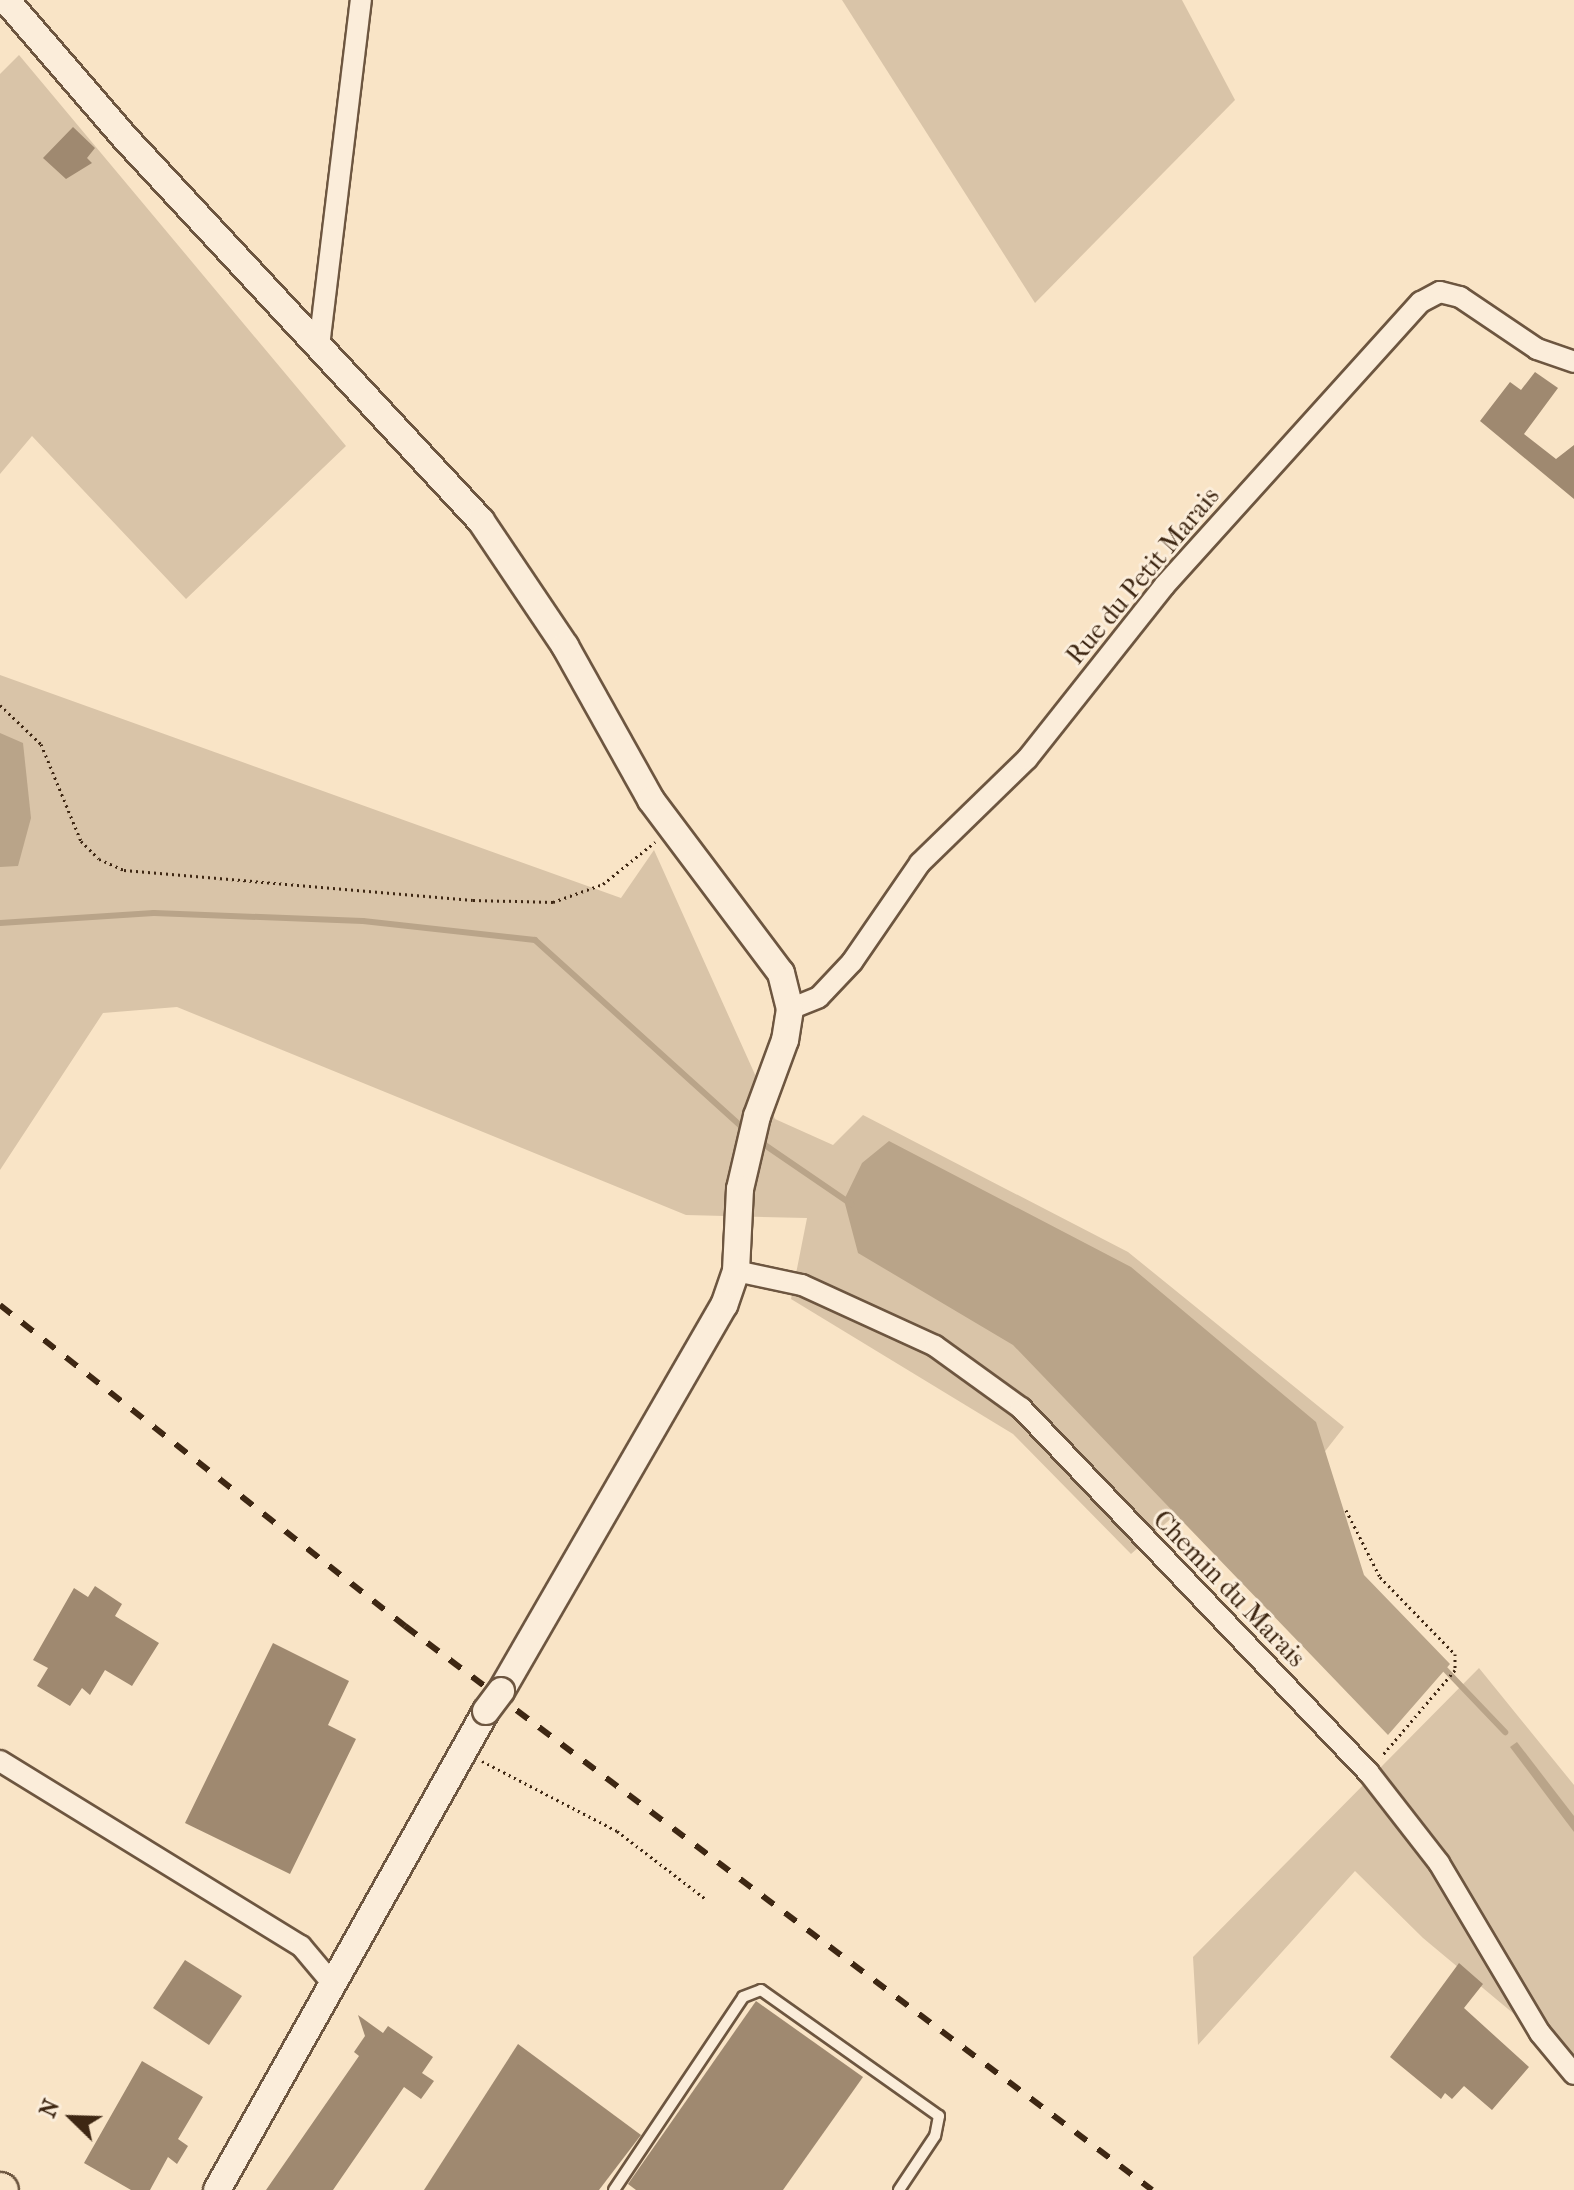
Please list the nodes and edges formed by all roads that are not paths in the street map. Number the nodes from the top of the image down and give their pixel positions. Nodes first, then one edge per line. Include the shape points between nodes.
1 (6, 0) edge
2 (361, 0) edge
3 (319, 346) junction
4 (1574, 362) edge
5 (790, 1009) junction
6 (736, 1271) junction
7 (0, 1761) edge
8 (332, 1983) junction
9 (1574, 2074) edge
10 (217, 2190) edge
11 (614, 2190) edge
12 (899, 2190) edge

1 - 3 street via 127,140
2 - 3 street
3 - 5 street via 481,521 520,575 671,829 764,944 781,973
4 - 5 street, Rue du Petit Marais via 1537,349 1460,297 1440,292 1421,302 1164,586 1027,759 920,863 852,962 819,997
5 - 6 street via 740,1189
6 - 8 street via 724,1305 461,1750
6 - 9 street, Chemin du Marais via 802,1285 935,1346 1021,1408 1369,1773 1439,1863 1540,2033
7 - 8 street via 301,1946
8 - 10 street
11 - 12 lane via 743,1997 761,1990 939,2116 935,2136

